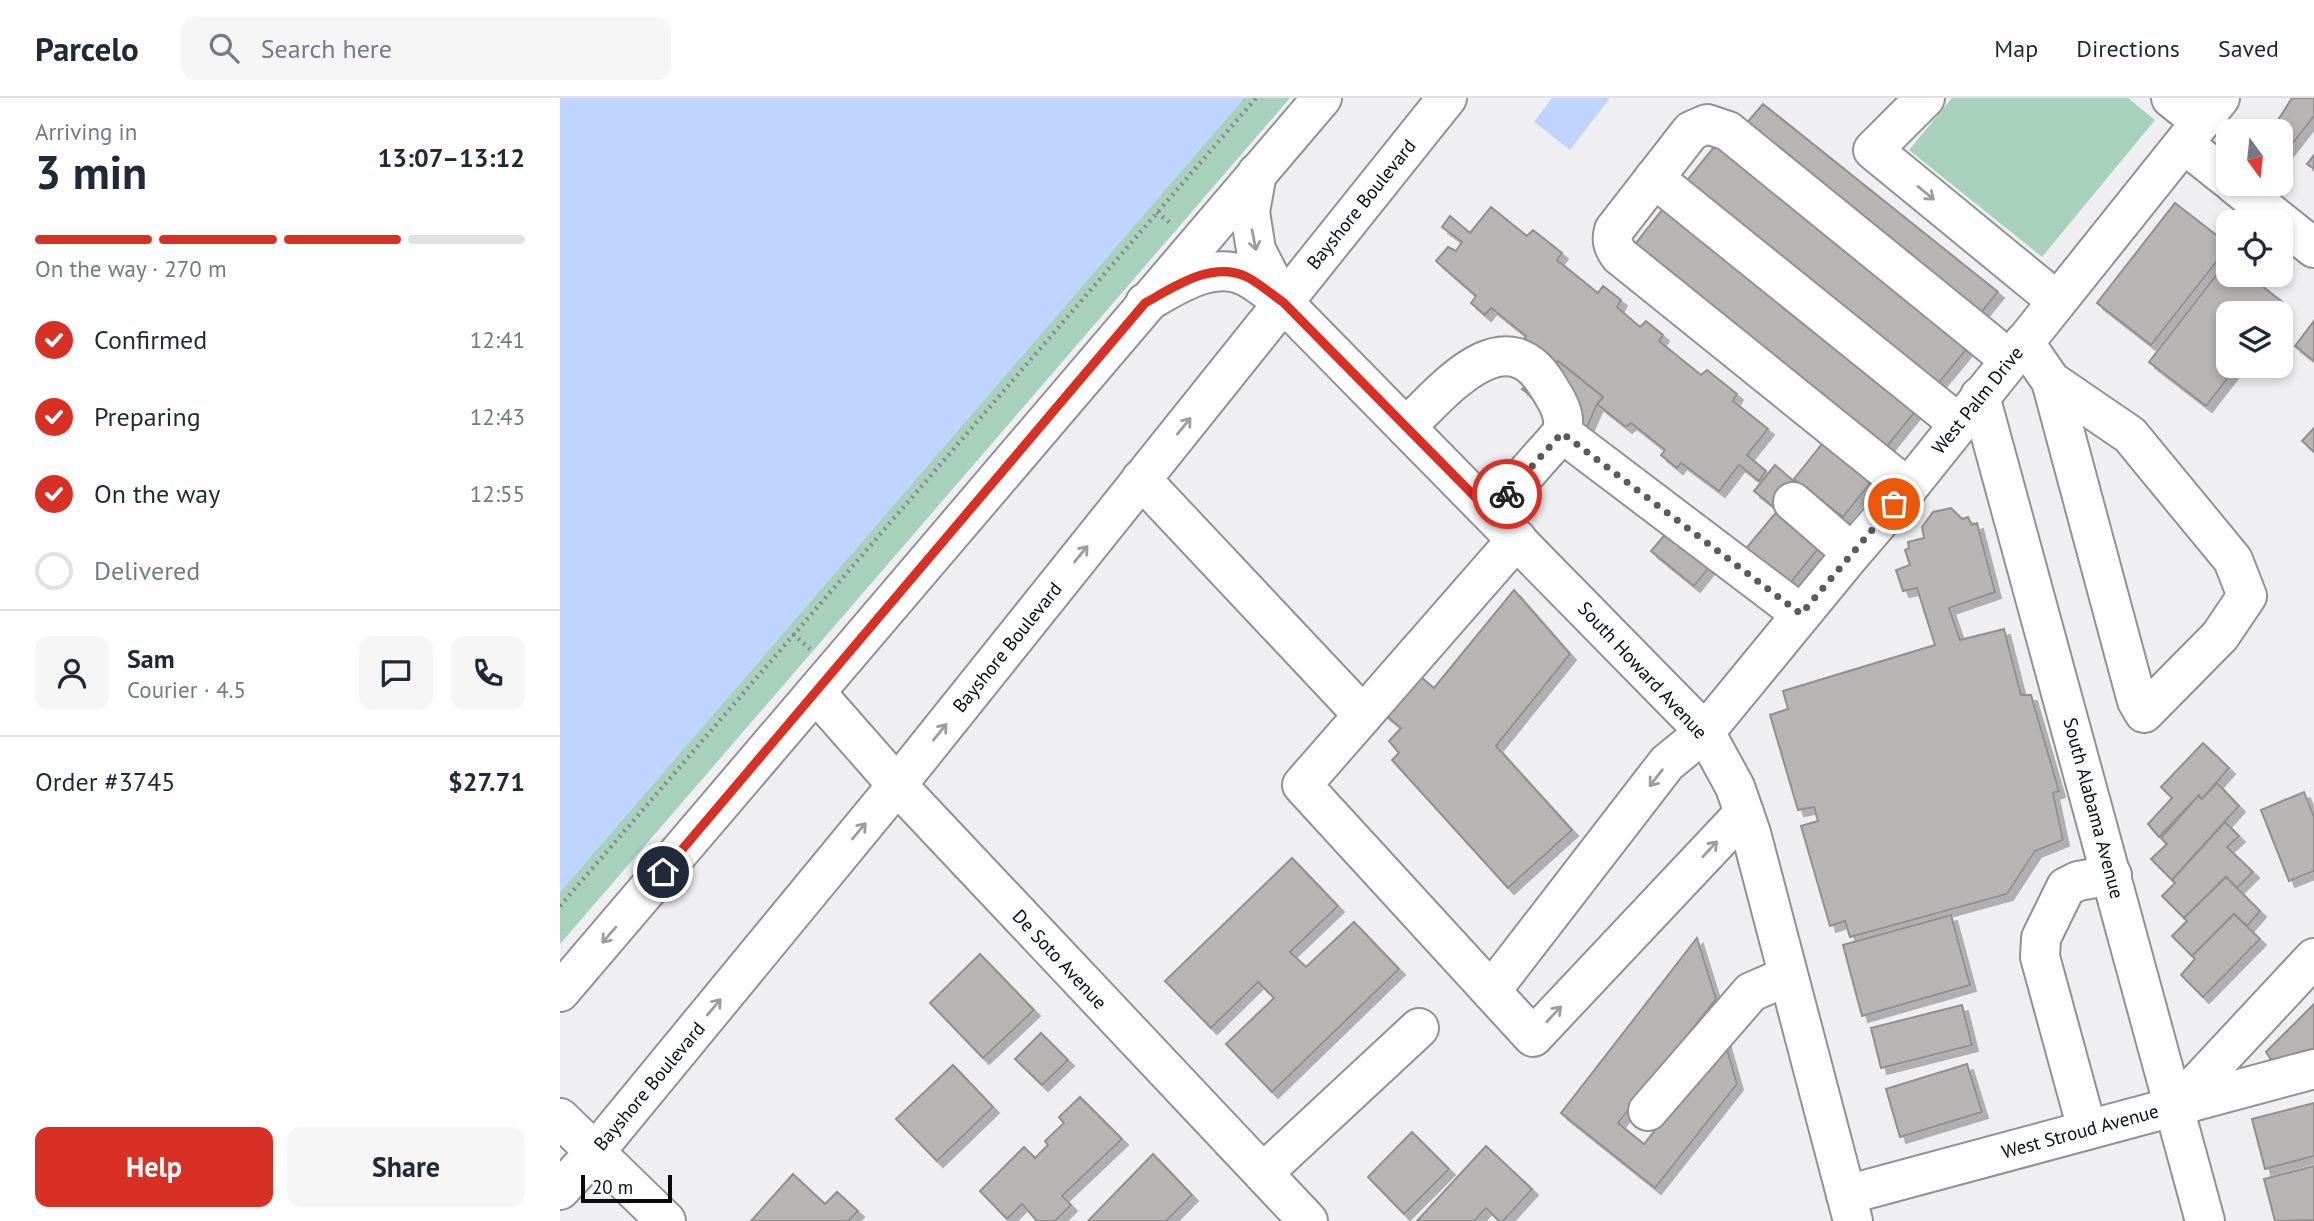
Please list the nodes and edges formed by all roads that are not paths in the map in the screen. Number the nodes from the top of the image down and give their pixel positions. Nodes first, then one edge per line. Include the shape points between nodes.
1 (1322, 98) edge
2 (1447, 98) edge
3 (1925, 98) edge
4 (2171, 98) edge
5 (2202, 121) edge
6 (2216, 152) edge
7 (1257, 173) junction
8 (1654, 178) junction
9 (2249, 196) edge
10 (2314, 248) edge
11 (2057, 301) junction
12 (1283, 302) junction
13 (1145, 303) junction
14 (2017, 351) junction
15 (2051, 381) junction
16 (1969, 410) junction
17 (1406, 427) junction
18 (1562, 433) junction
19 (1141, 479) junction
20 (1908, 488) junction
21 (1793, 502) dead end
22 (1491, 513) junction
23 (1517, 539) junction
24 (1852, 552) junction
25 (1801, 614) junction
26 (816, 693) junction
27 (1363, 715) junction
28 (1705, 732) junction
29 (897, 785) junction
30 (1744, 813) junction
31 (2112, 875) junction
32 (2314, 958) edge
33 (1788, 976) junction
34 (1491, 991) junction
35 (560, 992) edge
36 (1419, 1028) dead end
37 (2314, 1069) edge
38 (2176, 1106) junction
39 (1647, 1111) dead end
40 (560, 1118) edge
41 (2087, 1129) junction
42 (595, 1152) junction
43 (1263, 1173) junction
44 (560, 1190) edge
45 (1849, 1208) edge
46 (666, 1221) edge
47 (1308, 1221) edge
48 (2206, 1221) edge

1 - 7 main road
2 - 12 main road, Bayshore Boulevard
3 -> 11 main road via 1873,150
4 - 5 main road
5 - 6 main road
5 - 11 main road, West Palm Drive
7 -> 12 main road, South Howard Avenue via 1250,212 1256,250
7 - 13 main road
8 - 14 main road via 1691,131 1707,124 1728,131
8 - 16 main road
8 - 20 main road via 1614,230 1612,239 1620,256
9 - 10 main road
11 - 14 main road, West Palm Drive
12 - 13 main road, South Howard Avenue via 1246,276 1227,271 1193,276
12 - 17 main road, South Howard Avenue
19 -> 12 main road, Bayshore Boulevard
13 - 26 main road
14 - 15 main road
14 - 16 main road, West Palm Drive
15 - 15 main road via 2137,701 2144,713 2220,636 2247,596 2233,559 2130,435
16 - 20 main road, West Palm Drive
16 - 31 main road, South Alabama Avenue
17 - 18 main road via 1461,375 1495,357 1515,358 1541,375 1560,404
17 - 22 main road, South Howard Avenue
18 - 22 main road
18 - 25 main road
19 - 27 main road
29 -> 19 main road, Bayshore Boulevard
20 - 24 main road, West Palm Drive
21 - 24 main road
22 - 23 main road, South Howard Avenue
23 - 27 main road
23 - 28 main road, South Howard Avenue
24 - 25 main road, West Palm Drive
25 - 28 main road, West Palm Drive
26 - 29 main road, De Soto Avenue
26 -> 35 main road
27 - 34 main road via 1302,785
28 - 30 main road, South Howard Avenue
28 -> 34 main road, West Palm Drive via 1667,763
42 -> 29 main road, Bayshore Boulevard
29 - 43 main road, De Soto Avenue
30 - 33 main road, South Howard Avenue
34 -> 30 main road via 1533,1037
31 - 38 main road, South Alabama Avenue
31 - 41 main road via 2066,887 2041,938 2040,957
32 - 38 main road
33 - 39 main road via 1751,992
33 - 45 main road, South Howard Avenue
36 - 43 main road
37 - 38 main road, West Stroud Avenue
38 - 41 main road, West Stroud Avenue
38 - 48 main road, South Alabama Avenue
40 - 42 main road
41 - 45 main road, West Stroud Avenue
42 - 44 main road, Bayshore Boulevard
42 - 46 main road
43 - 47 main road, De Soto Avenue

